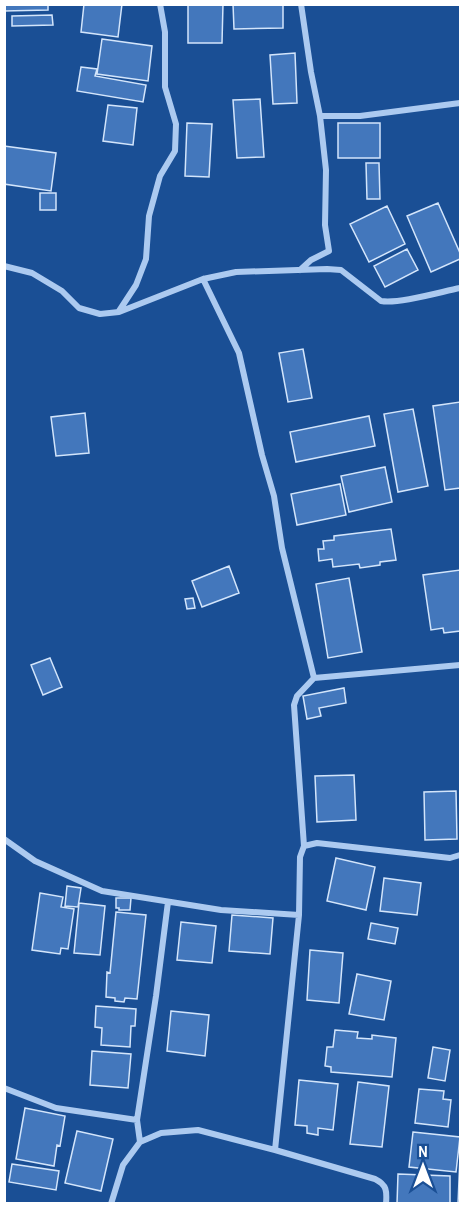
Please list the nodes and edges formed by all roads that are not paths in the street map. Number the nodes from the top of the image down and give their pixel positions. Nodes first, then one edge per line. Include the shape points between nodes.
1 (160, 4) edge
2 (301, 4) edge
3 (460, 103) edge
4 (321, 116) junction
5 (4, 266) edge
6 (299, 270) junction
7 (202, 279) junction
8 (460, 288) edge
9 (119, 312) junction
10 (460, 665) edge
11 (314, 678) junction
12 (4, 839) edge
13 (304, 846) junction
14 (460, 855) edge
15 (168, 902) junction
16 (299, 915) junction
17 (4, 1088) edge
18 (137, 1120) junction
19 (140, 1142) junction
20 (276, 1150) junction
21 (111, 1203) edge
22 (386, 1203) edge

1 - 9 street via 165,32 165,87 176,124 175,151 160,176 149,216 146,259
2 - 4 street
3 - 4 street via 360,116
4 - 6 street via 329,251
5 - 9 street via 32,273 62,291 79,308 100,314
6 - 7 street via 236,272
6 - 8 street via 341,270 386,302
7 - 9 street
7 - 11 street via 239,353
10 - 11 street
11 - 13 street via 294,705
12 - 15 street via 35,861 102,891
13 - 14 street via 317,843 450,858
13 - 16 street via 300,857
15 - 16 street
15 - 18 street
16 - 20 street
17 - 18 street via 56,1108
18 - 19 street
19 - 20 street via 161,1133 198,1130
19 - 21 street via 123,1165
20 - 22 street via 375,1179 387,1192

